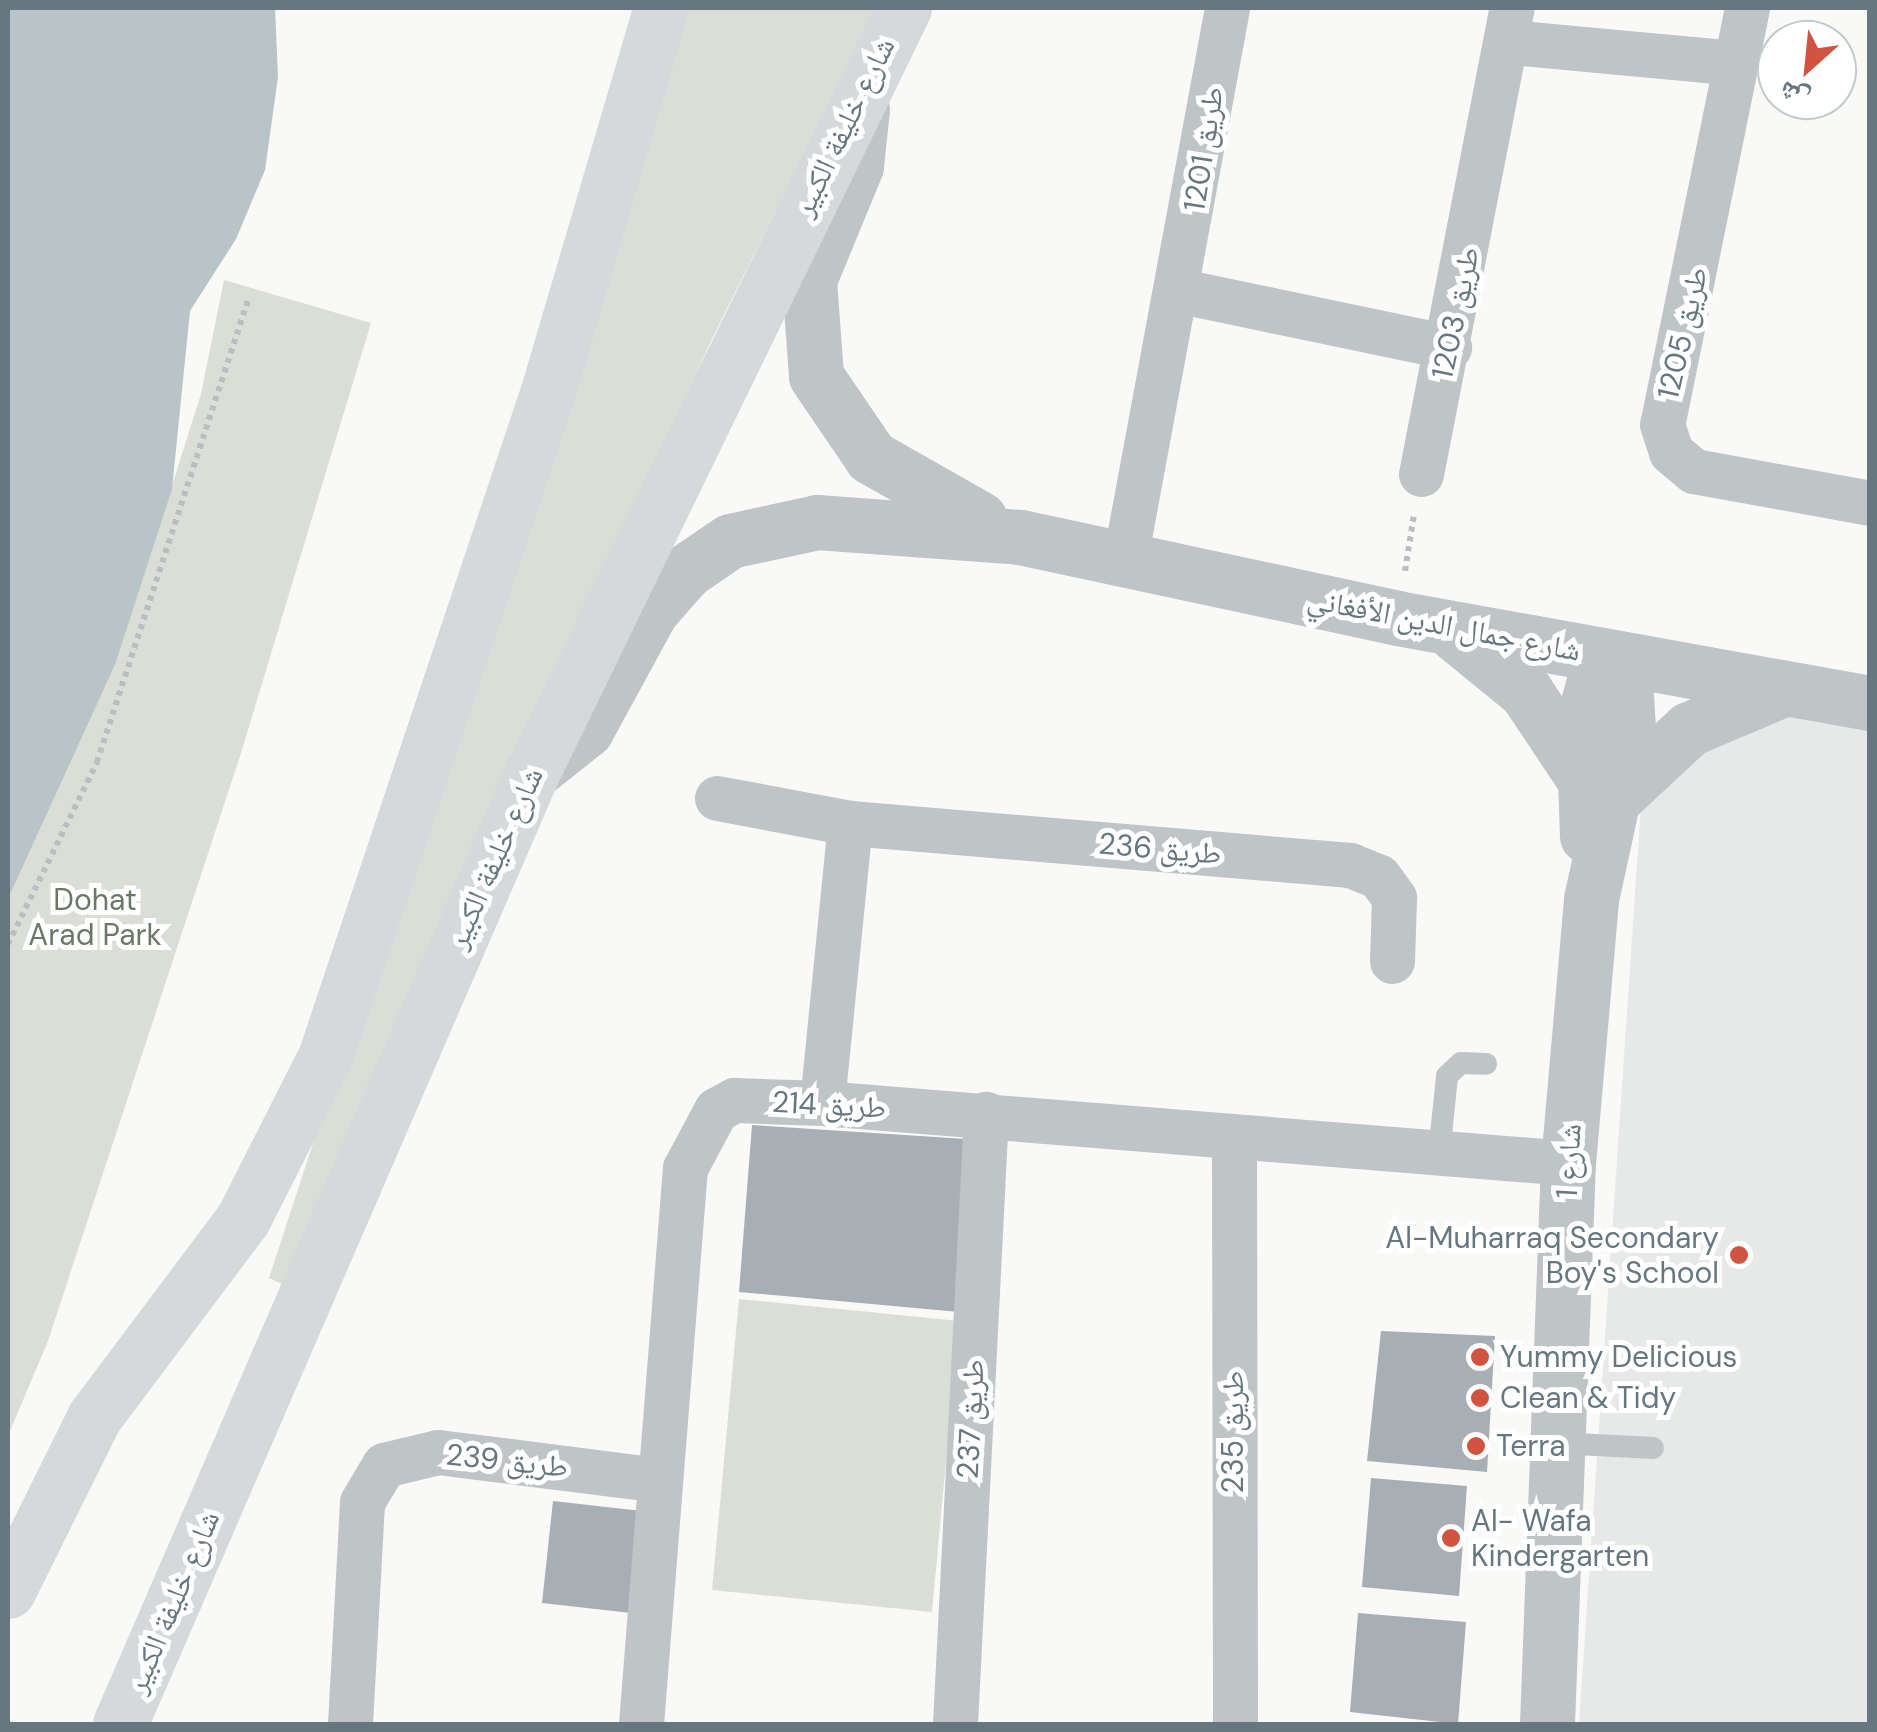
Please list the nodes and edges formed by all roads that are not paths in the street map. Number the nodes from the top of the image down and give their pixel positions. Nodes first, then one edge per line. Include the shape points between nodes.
1 (661, 8) edge
2 (904, 8) edge
3 (1227, 8) edge
4 (1747, 8) edge
5 (1511, 25) edge
6 (1736, 63) junction
7 (860, 91) junction
8 (1181, 290) junction
9 (1449, 346) junction
10 (1421, 474) road end
11 (1870, 504) edge
12 (1020, 536) junction
13 (1125, 559) junction
14 (1420, 622) junction
15 (1613, 657) junction
16 (1782, 690) junction
17 (1870, 703) edge
18 (532, 773) junction
19 (1599, 788) junction
20 (717, 798) dead end
21 (850, 823) junction
22 (1392, 961) dead end
23 (1486, 1064) dead end
24 (822, 1104) junction
25 (986, 1114) junction
26 (1234, 1140) junction
27 (1439, 1154) junction
28 (1568, 1163) junction
29 (1558, 1443) junction
30 (1653, 1448) dead end
31 (658, 1480) junction
32 (8, 1591) edge
33 (120, 1724) edge
34 (350, 1724) edge
35 (641, 1724) edge
36 (955, 1724) edge
37 (1235, 1724) edge
38 (1547, 1724) edge

1 - 32 main road via 548,391 313,1086 243,1219 96,1416
2 - 7 main road, شارع خليفة الكبير
3 - 8 street, طريق 1201
4 - 6 street, طريق 1205
5 - 6 street
5 - 9 street, طريق 1203
6 - 11 street, طريق 1205 via 1662,424 1671,452 1694,470
7 - 12 street, شارع جمال الدين الأفغاني via 856,166 809,280 816,376 848,434 896,478
7 - 18 main road, شارع خليفة الكبير
8 - 9 street
8 - 13 street, طريق 1201
9 - 10 street, طريق 1203
12 - 13 street, شارع جمال الدين الأفغاني
12 - 18 street, شارع جمال الدين الأفغاني via 862,522 730,541 667,590 586,730
13 - 14 street, شارع جمال الدين الأفغاني
14 - 15 street, شارع جمال الدين الأفغاني
14 - 19 street via 1526,692
15 - 16 street, شارع جمال الدين الأفغاني
15 - 19 street, شارع 1 via 1628,729
16 - 17 street, شارع جمال الدين الأفغاني
16 - 19 street via 1689,729
18 - 33 main road, شارع خليفة الكبير
19 - 28 street, شارع 1
20 - 21 street, طريق 236
21 - 22 street, طريق 236 via 1350,866 1380,877 1394,898
21 - 24 street
23 - 27 lane via 1461,1064 1447,1076
24 - 25 street, طريق 214
24 - 31 street, طريق 214 via 734,1100 691,1145
25 - 26 street, طريق 214
25 - 36 street, طريق 237
26 - 27 street, طريق 214
26 - 37 street, طريق 235
27 - 28 street, طريق 214
28 - 29 street, شارع 1
29 - 30 lane
29 - 38 street, شارع 1
31 - 34 street, طريق 239 via 438,1452 384,1466 362,1502
31 - 35 street, طريق 214

